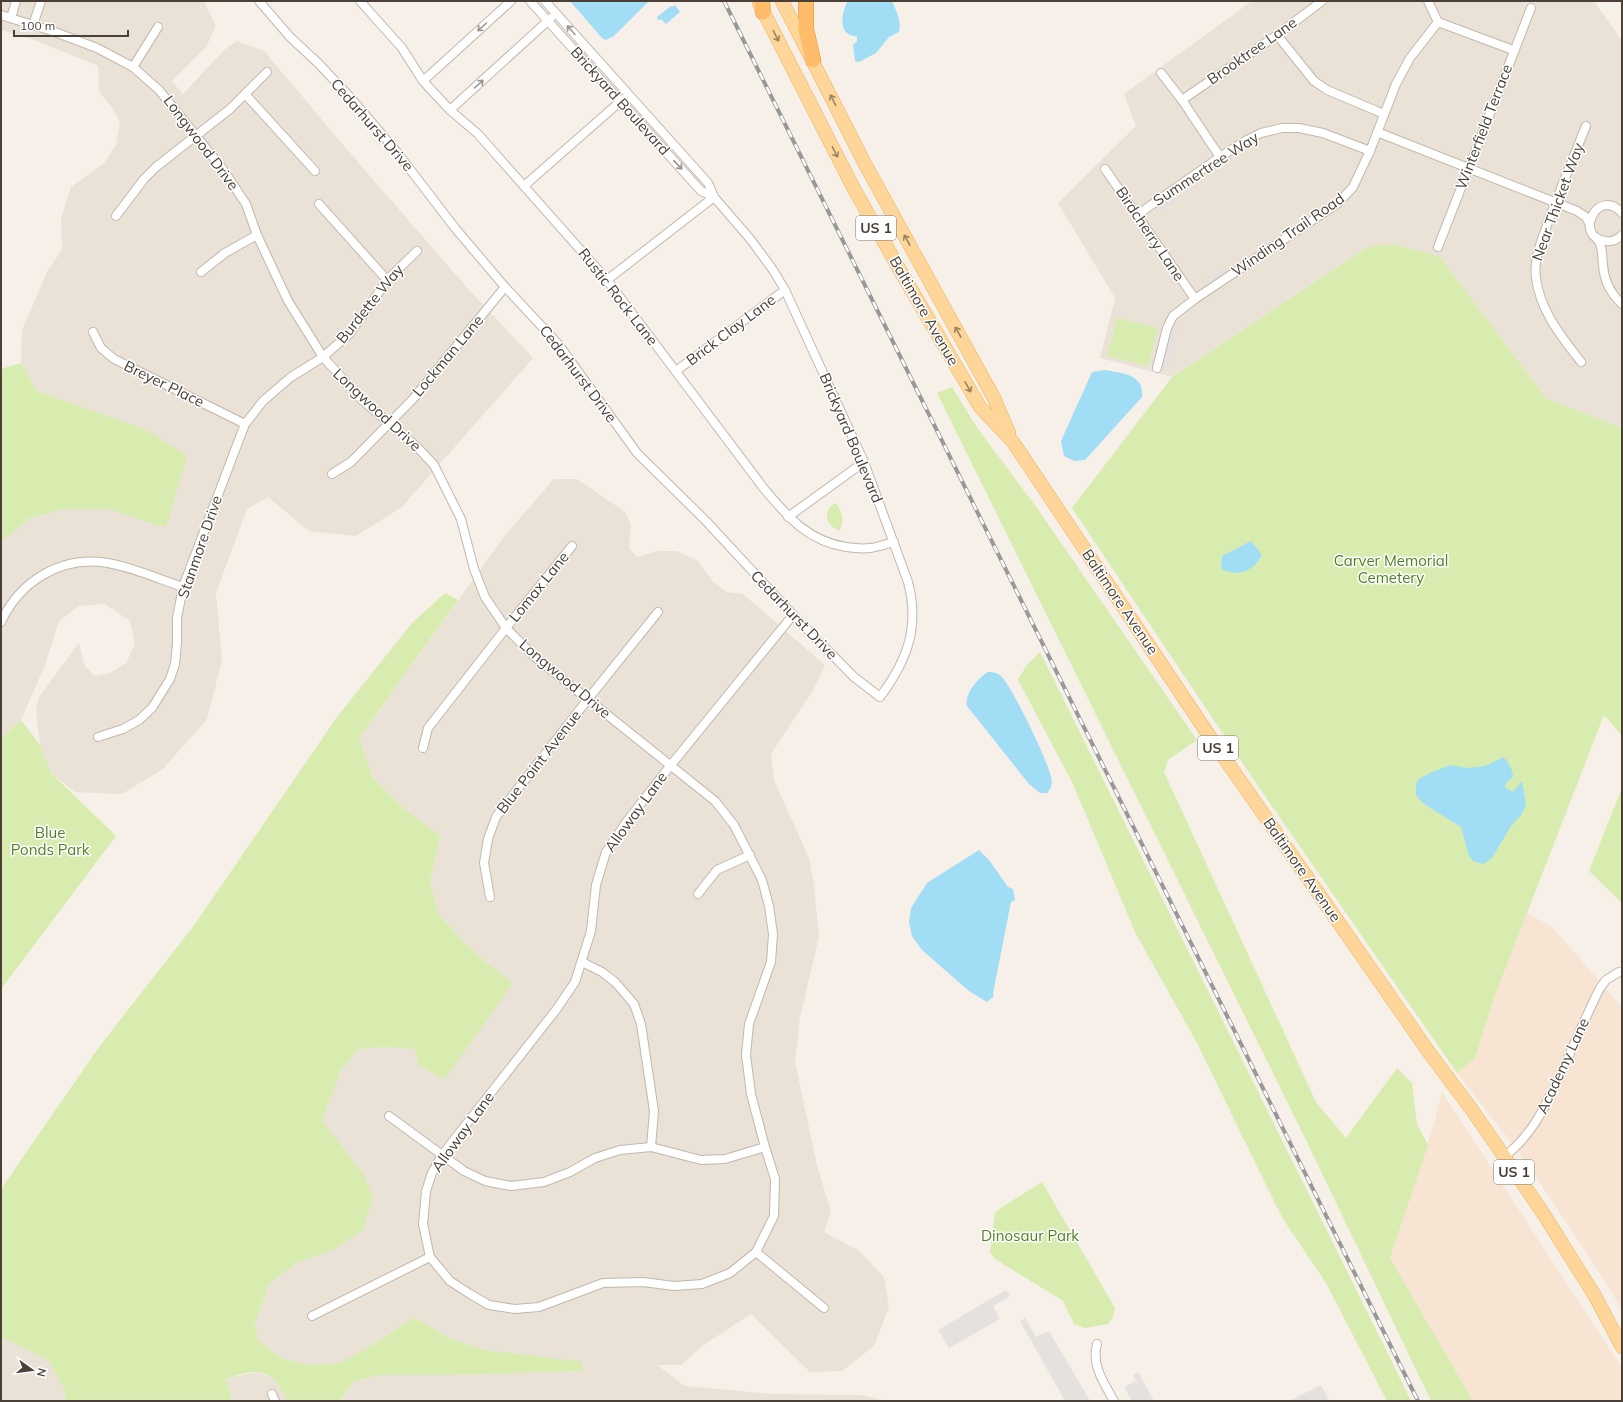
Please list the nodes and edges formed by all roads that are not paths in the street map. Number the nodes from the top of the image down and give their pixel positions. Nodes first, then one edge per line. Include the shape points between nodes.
1 (16, 1) edge
2 (41, 1) edge
3 (259, 1) edge
4 (360, 1) edge
5 (511, 1) edge
6 (530, 1) edge
7 (545, 1) edge
8 (782, 1) edge
9 (806, 1) edge
10 (1322, 1) edge
11 (1428, 1) edge
12 (761, 5) edge
13 (1531, 8) dead end
14 (556, 14) junction
15 (1, 15) edge
16 (11, 18) junction
17 (548, 21) junction
18 (1438, 22) junction
19 (33, 25) junction
20 (158, 27) dead end
21 (1277, 35) junction
22 (1513, 50) junction
23 (813, 60) junction
24 (133, 67) junction
25 (267, 72) dead end
26 (1161, 73) dead end
27 (423, 81) junction
28 (245, 94) junction
29 (629, 94) junction
30 (1182, 100) junction
31 (620, 102) junction
32 (450, 110) junction
33 (1384, 114) junction
34 (1586, 126) dead end
35 (1377, 132) junction
36 (196, 135) junction
37 (1370, 151) junction
38 (1220, 157) junction
39 (1106, 169) dead end
40 (1468, 169) junction
41 (315, 171) dead end
42 (524, 186) junction
43 (714, 197) junction
44 (1622, 200) edge
45 (1555, 203) junction
46 (319, 204) dead end
47 (1622, 204) edge
48 (1610, 205) junction
49 (1577, 211) junction
50 (1595, 211) junction
51 (1622, 212) edge
52 (1137, 215) junction
53 (116, 216) dead end
54 (1589, 223) junction
55 (257, 235) junction
56 (1622, 235) edge
57 (1596, 238) junction
58 (1611, 242) junction
59 (1438, 247) dead end
60 (417, 251) dead end
61 (1602, 251) junction
62 (201, 272) dead end
63 (387, 280) junction
64 (607, 280) junction
65 (505, 286) junction
66 (785, 290) junction
67 (1195, 299) junction
68 (1622, 304) edge
69 (93, 332) dead end
70 (322, 357) junction
71 (1581, 362) dead end
72 (1157, 368) dead end
73 (676, 371) junction
74 (389, 422) junction
75 (245, 424) junction
76 (1013, 442) junction
77 (864, 462) junction
78 (332, 474) dead end
79 (788, 517) junction
80 (894, 542) junction
81 (572, 546) dead end
82 (183, 587) junction
83 (658, 612) dead end
84 (793, 615) junction
85 (1, 622) edge
86 (506, 628) junction
87 (880, 697) joint
88 (588, 699) junction
89 (98, 737) dead end
90 (423, 748) dead end
91 (671, 765) junction
92 (750, 855) junction
93 (698, 894) dead end
94 (490, 897) dead end
95 (582, 962) junction
96 (1619, 972) dead end
97 (389, 1116) dead end
98 (765, 1147) junction
99 (650, 1148) junction
100 (442, 1155) junction
101 (1504, 1157) junction
102 (756, 1252) junction
103 (430, 1257) junction
104 (1595, 1296) junction
105 (824, 1308) dead end
106 (312, 1316) dead end
107 (1622, 1331) edge
108 (1097, 1344) dead end
109 (1622, 1347) edge
110 (1114, 1401) edge

1 - 16 street
2 - 19 street
3 - 65 street, Cedarhurst Drive via 376,127 444,214
4 - 27 street, Rustic Rock Lane via 402,48
5 -> 27 street
6 - 17 street, Brickyard Boulevard
7 - 14 street, Brickyard Boulevard
8 - 23 main road, Baltimore Avenue / US 1
9 - 23 highway via 806,29
10 - 21 street, Brooktree Lane
11 - 18 street
12 -> 76 main road, Baltimore Avenue / US 1 via 854,189 901,272 980,407
13 - 22 street, Winterfield Terrace
14 - 17 street
29 -> 14 street, Brickyard Boulevard
15 - 16 street, Longwood Drive
16 - 19 street, Longwood Drive
17 - 31 street, Brickyard Boulevard
32 -> 17 street
18 - 22 street
18 - 33 street, Winding Trail Road via 1410,58
19 - 24 street, Longwood Drive via 97,48
20 - 24 street
21 - 30 street, Brooktree Lane
21 - 33 street via 1314,81 1327,90
22 - 40 street, Winterfield Terrace
76 -> 23 main road, Baltimore Avenue / US 1 via 994,398 865,164
24 - 36 street, Longwood Drive via 159,90
25 - 28 street
26 - 30 street
27 - 32 street, Rustic Rock Lane
28 - 36 street
28 - 41 street
29 - 31 street
29 - 43 street, Brickyard Boulevard via 708,183
30 - 38 street
31 - 42 street
31 -> 43 street, Brickyard Boulevard via 702,191
32 - 42 street, Rustic Rock Lane via 478,134
33 - 35 street, Winding Trail Road
34 - 45 street, Near Thicket Way
35 - 37 street, Winding Trail Road
35 - 40 street
36 - 53 street via 144,179
36 - 55 street, Longwood Drive via 246,204
37 - 38 street, Summertree Way via 1323,132 1282,128 1261,133
37 - 67 street, Winding Trail Road via 1353,187 1338,203
38 - 52 street, Summertree Way
39 - 52 street, Birdcherry Lane
40 - 45 street
40 - 59 street, Winterfield Terrace
42 - 64 street, Rustic Rock Lane
43 - 64 street
43 - 66 street, Brickyard Boulevard via 751,240
44 - 48 street
45 - 49 street
45 - 71 street, Near Thicket Way via 1537,254 1536,279 1542,303 1557,330
46 - 63 street
47 - 51 street
48 - 50 street via 1601,206
48 - 51 street
49 - 50 street
49 - 54 street via 1586,217
50 - 54 street
52 - 67 street, Birdcherry Lane
54 - 57 street
55 - 62 street via 224,253
55 - 70 street, Longwood Drive via 288,302
56 - 58 street
57 - 58 street
57 - 61 street
58 - 61 street
60 - 63 street, Burdette Way
61 - 68 street via 1606,281
63 - 70 street, Burdette Way via 349,334
64 - 73 street, Rustic Rock Lane
65 - 74 street, Lockman Lane via 413,399
65 - 84 street, Cedarhurst Drive via 559,345 637,453 706,521
66 - 73 street, Brick Clay Lane
66 - 77 street, Brickyard Boulevard
67 - 72 street, Winding Trail Road via 1173,316 1167,328
69 - 75 street, Breyer Place via 101,348 114,359
70 - 74 street, Longwood Drive via 362,400
70 - 75 street, Stanmore Drive via 291,377 263,401
73 - 79 street, Rustic Rock Lane
74 - 78 street, Lockman Lane via 351,462
74 - 86 street, Longwood Drive via 429,460 447,490 461,519 474,569 486,597
75 - 82 street, Stanmore Drive
76 - 101 main road, Baltimore Avenue / US 1 via 1220,752
77 - 79 street
77 - 80 street, Brickyard Boulevard
79 - 80 street, Rustic Rock Lane via 819,539 835,545 869,548
80 - 87 street, Brickyard Boulevard via 913,598 913,626 896,675
81 - 86 street, Lomax Lane
82 - 85 street via 102,562 77,563 50,572 32,582 13,601
82 - 89 street, Stanmore Drive via 177,618 175,664 163,692 152,708 139,720 123,729
83 - 88 street, Blue Point Avenue
84 - 87 street, Cedarhurst Drive via 854,677
84 - 91 street, Alloway Lane
86 - 88 street, Longwood Drive via 535,657
86 - 90 street, Lomax Lane via 428,728
88 - 91 street, Longwood Drive
88 - 94 street, Blue Point Avenue via 496,817 488,839 484,863
91 - 92 street, Alloway Lane via 715,801 734,825
91 - 95 street, Alloway Lane via 606,852 596,885 591,932
92 - 93 street via 716,870
92 - 98 street, Alloway Lane via 762,880 769,906 772,934 771,962 749,1024 746,1055 751,1094
95 - 99 street via 615,982 634,1004 641,1024 654,1111
95 - 100 street, Alloway Lane via 575,982 556,1010
96 - 101 street, Academy Lane via 1606,980 1600,988 1532,1129 1521,1143
97 - 100 street
98 - 99 street via 725,1159 701,1160
98 - 102 street, Alloway Lane via 775,1179 774,1216
99 - 100 street via 620,1150 595,1158 570,1172 544,1182 511,1186 485,1181 464,1172
100 - 103 street, Alloway Lane via 426,1191 423,1224
101 - 104 main road, Baltimore Avenue / US 1
102 - 103 street, Alloway Lane via 730,1273 702,1284 674,1286 643,1282 603,1283 539,1307 514,1309 489,1305 470,1294 450,1281
102 - 105 street
103 - 106 street
104 - 107 main road, Baltimore Avenue / US 1
104 - 109 main road, Baltimore Avenue / US 1
108 - 110 street via 1096,1364

